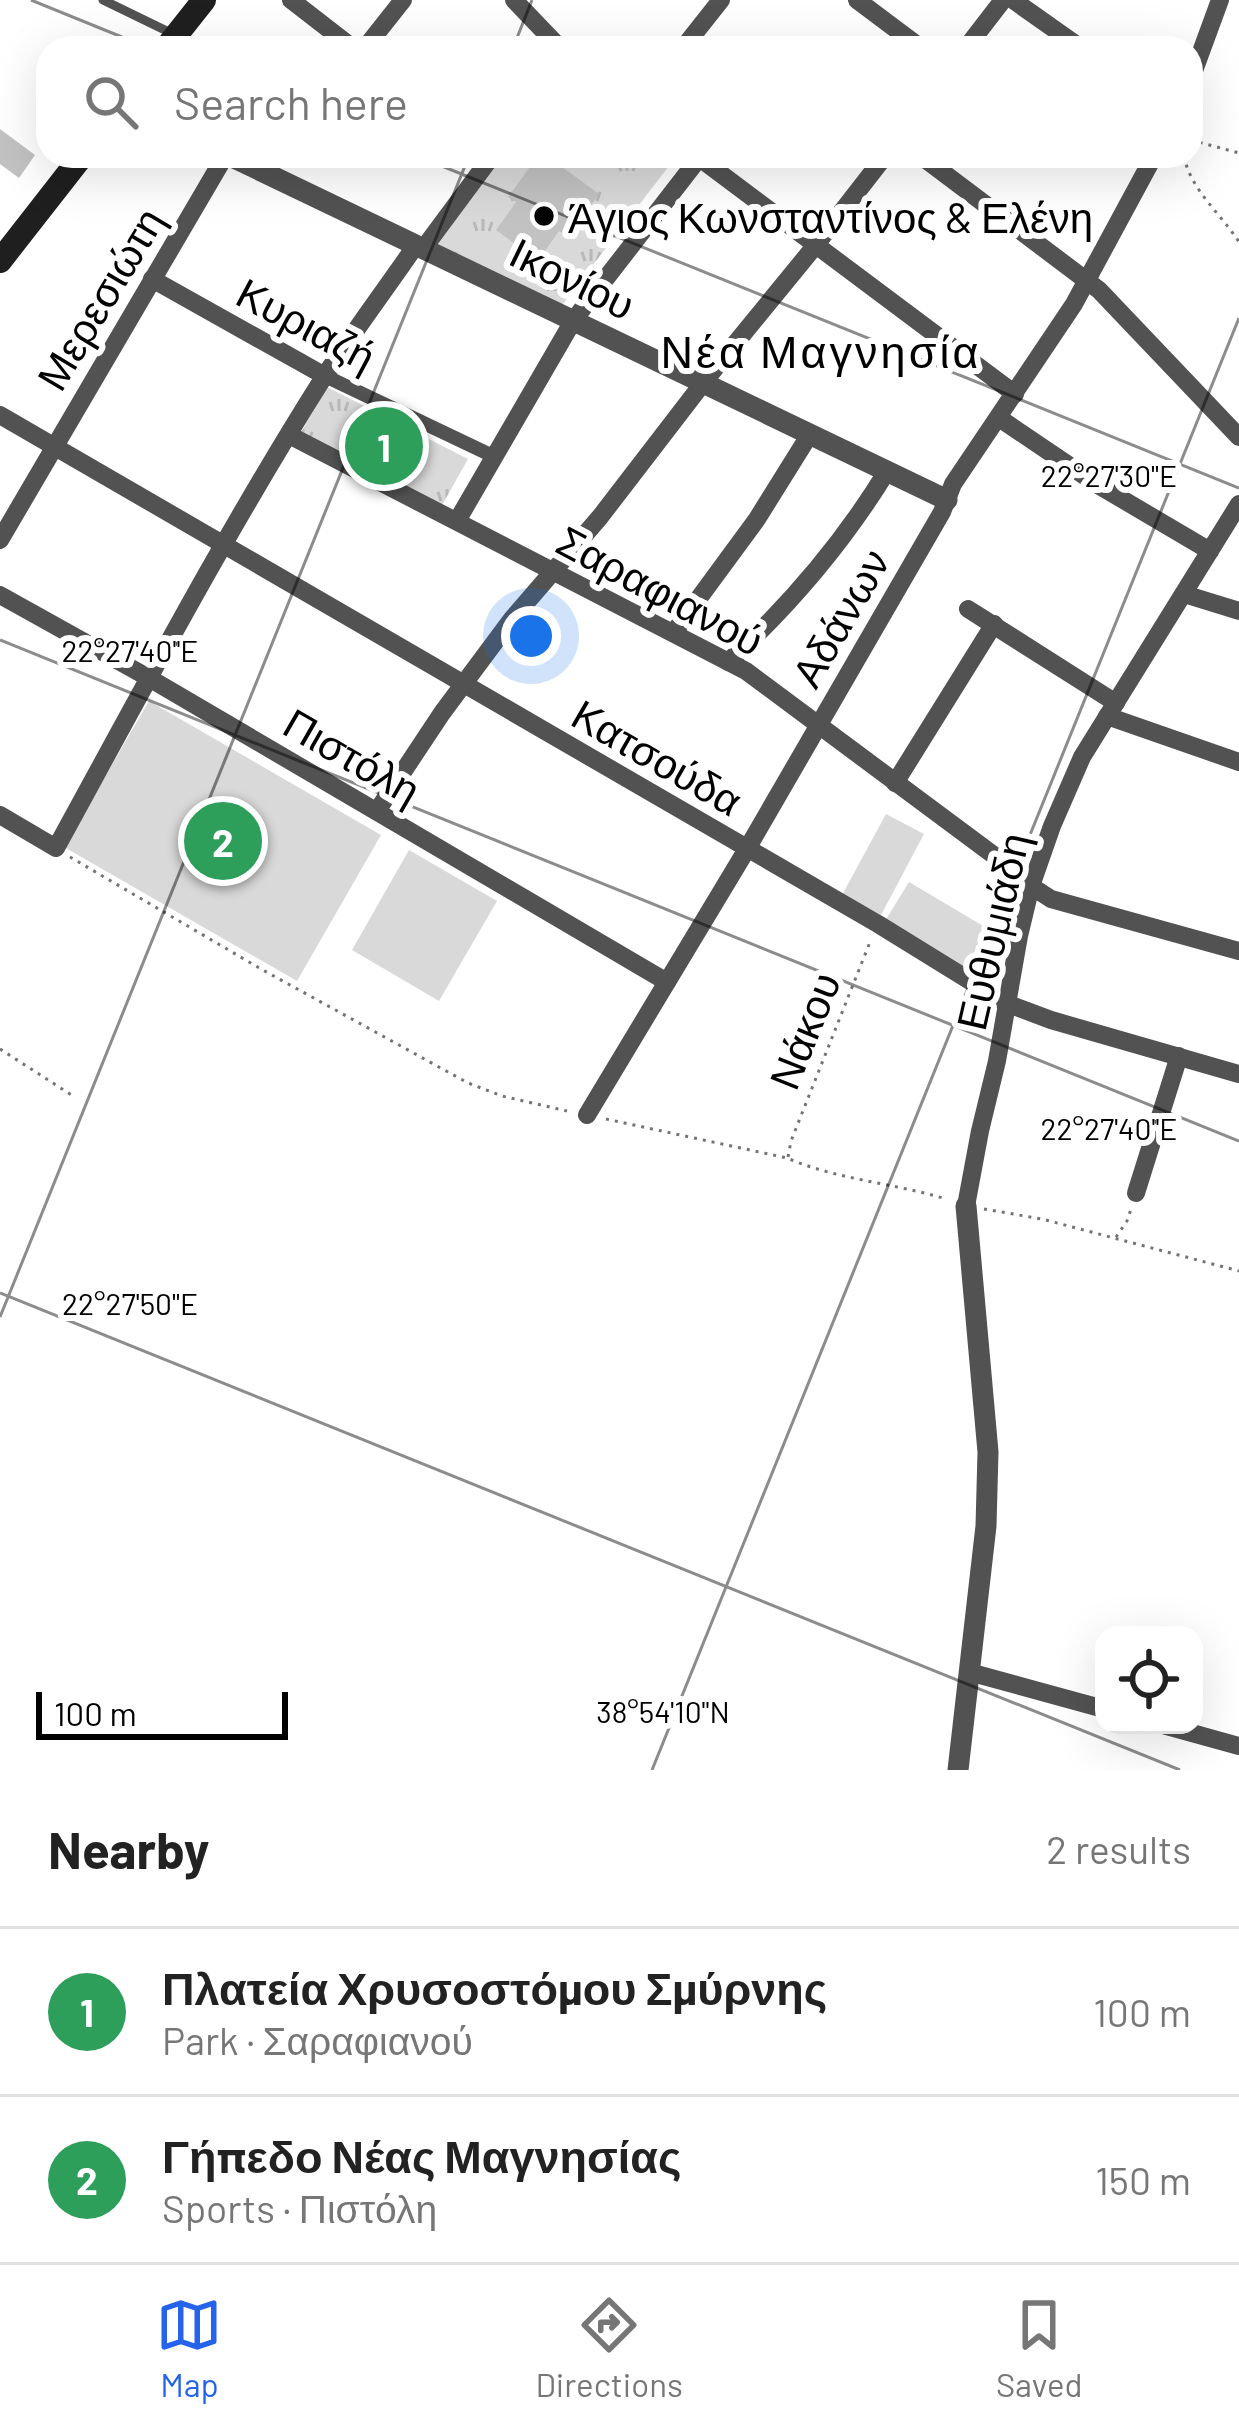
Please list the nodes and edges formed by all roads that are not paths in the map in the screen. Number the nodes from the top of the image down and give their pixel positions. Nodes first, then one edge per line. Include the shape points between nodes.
1 (103, 0) edge
2 (204, 0) edge
3 (291, 0) edge
4 (403, 0) edge
5 (514, 0) edge
6 (721, 0) edge
7 (857, 0) edge
8 (1003, 0) edge
9 (1013, 0) edge
10 (1220, 0) edge
11 (161, 36) edge
12 (176, 36) edge
13 (337, 36) edge
14 (374, 36) edge
15 (548, 36) edge
16 (692, 36) edge
17 (905, 36) edge
18 (975, 36) edge
19 (1065, 36) edge
20 (1203, 46) edge
21 (73, 168) edge
22 (221, 168) edge
23 (253, 168) edge
24 (481, 168) edge
25 (690, 168) edge
26 (712, 168) edge
27 (876, 168) edge
28 (937, 168) edge
29 (1148, 168) edge
30 (815, 246) junction
31 (420, 247) junction
32 (0, 262) edge
33 (152, 279) junction
34 (1088, 280) junction
35 (573, 321) junction
36 (325, 376) junction
37 (703, 383) junction
38 (1015, 394) junction
39 (0, 415) edge
40 (999, 418) junction
41 (810, 434) junction
42 (289, 435) junction
43 (1239, 437) edge
44 (53, 448) junction
45 (495, 457) junction
46 (886, 471) junction
47 (947, 500) junction
48 (1239, 504) edge
49 (457, 521) junction
50 (0, 540) edge
51 (223, 546) junction
52 (1210, 551) junction
53 (552, 572) junction
54 (1184, 594) junction
55 (0, 595) edge
56 (968, 609) dead end
57 (1239, 611) edge
58 (994, 624) junction
59 (674, 632) junction
60 (728, 662) junction
61 (149, 678) junction
62 (462, 684) junction
63 (1112, 710) junction
64 (819, 724) junction
65 (1239, 762) edge
66 (895, 783) junction
67 (377, 812) junction
68 (0, 814) edge
69 (747, 849) junction
70 (1030, 886) junction
71 (1239, 951) edge
72 (667, 982) junction
73 (1006, 1003) junction
74 (1179, 1056) junction
75 (1239, 1074) edge
76 (587, 1115) road end
77 (1136, 1193) road end
78 (967, 1206) joint
79 (969, 1672) junction
80 (1095, 1707) edge
81 (1196, 1734) edge
82 (1239, 1746) edge
83 (958, 1770) edge

1 - 11 lane
2 - 12 main road
3 - 13 street
4 - 14 street
5 - 15 street
6 - 16 street
7 - 17 street
8 - 18 street
9 - 19 street
10 - 20 street
21 - 32 main road
22 - 33 street, Μερεσιώτη
23 - 31 street, Ικονίου
24 - 31 street
25 - 35 street
26 - 30 street
27 - 30 street
28 - 34 street
29 - 34 street, Αδάνων
30 - 37 street
30 - 38 street
31 - 35 street, Ικονίου
31 - 36 street
33 - 36 street, Κυριαζή
33 - 44 street, Μερεσιώτη
34 - 38 street, Αδάνων
34 - 43 street
35 - 37 street, Ικονίου
35 - 45 street
36 - 42 street
36 - 45 street, Κυριαζή
37 - 41 street, Ικονίου
37 - 53 street
38 - 40 street, Αδάνων
39 - 44 street, Κατσούδα
40 - 47 street, Αδάνων
40 - 52 street
41 - 46 street, Ικονίου
41 - 59 street
42 - 49 street, Σαραφιανού
42 - 51 street
44 - 50 street, Μερεσιώτη
44 - 51 street, Κατσούδα
45 - 49 street
46 - 47 street, Ικονίου
46 - 60 street via 821,566
47 - 64 street, Αδάνων
48 - 52 street, Ευθυμιάδη
49 - 53 street, Σαραφιανού
51 - 61 street
51 - 62 street, Κατσούδα
52 - 54 street, Ευθυμιάδη
53 - 59 street, Σαραφιανού
53 - 62 street
54 - 57 street
54 - 63 street, Ευθυμιάδη
55 - 61 street, Πιστόλη
56 - 58 street
58 - 63 street
58 - 66 street
59 - 60 street, Σαραφιανού
60 - 64 street, Σαραφιανού
61 - 67 street, Πιστόλη
61 - 68 street via 56,848
62 - 67 street
62 - 69 street, Κατσούδα
63 - 65 street
63 - 70 street, Ευθυμιάδη via 1082,757
64 - 66 street, Σαραφιανού
64 - 69 street, Αδάνων
66 - 70 street, Σαραφιανού
67 - 72 street, Πιστόλη
69 - 72 street, Αδάνων
69 - 73 street, Κατσούδα
70 - 71 street, Σαραφιανού via 1051,899
70 - 73 street, Ευθυμιάδη
72 - 76 street, Αδάνων
73 - 74 street, Κατσούδα
73 - 78 street, Ευθυμιάδη
74 - 75 street, Κατσούδα
74 - 77 street
78 - 79 street via 988,1452
79 - 80 street
79 - 83 street
81 - 82 street

